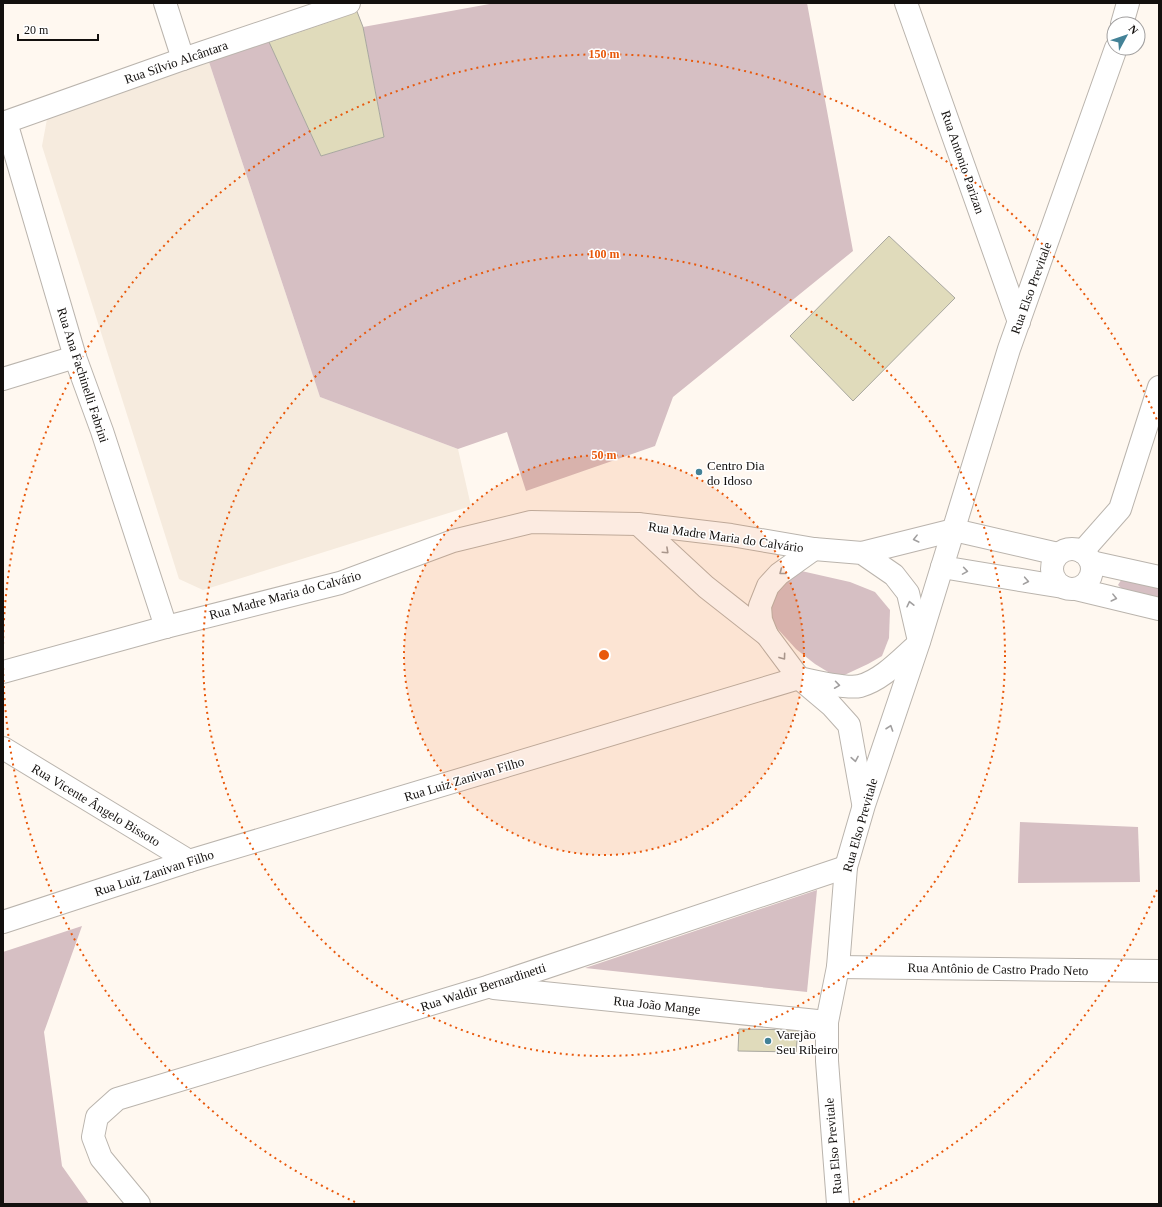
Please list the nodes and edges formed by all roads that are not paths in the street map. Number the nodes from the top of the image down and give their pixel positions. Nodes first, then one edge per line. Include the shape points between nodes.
1 (165, 3) edge
2 (349, 3) edge
3 (906, 3) edge
4 (1128, 3) edge
5 (1124, 16) edge
6 (1113, 56) edge
7 (183, 59) junction
8 (4, 122) edge
9 (1019, 322) junction
10 (75, 357) junction
11 (3, 379) edge
12 (1159, 387) edge
13 (638, 524) junction
14 (954, 530) junction
15 (814, 549) junction
16 (862, 553) junction
17 (1058, 554) junction
18 (1086, 557) junction
19 (942, 567) junction
20 (1159, 577) edge
21 (1070, 588) junction
22 (1159, 609) edge
23 (166, 627) junction
24 (767, 636) junction
25 (919, 643) junction
26 (3, 672) edge
27 (799, 678) junction
28 (3, 748) edge
29 (864, 805) junction
30 (189, 861) junction
31 (846, 867) junction
32 (3, 922) edge
33 (838, 967) junction
34 (1159, 971) edge
35 (487, 987) junction
36 (827, 1022) junction
37 (139, 1204) edge
38 (838, 1204) edge

1 - 7 street
2 - 7 street, Rua Sílvio Alcântara
3 - 9 street, Rua Antonio Parizan
4 - 5 street
6 - 9 street, Rua Elso Previtale
7 - 8 street, Rua Sílvio Alcântara
8 - 10 street, Rua Ana Fachinelli Fabrini
9 - 14 street, Rua Elso Previtale
10 - 11 street
10 - 23 street, Rua Ana Fachinelli Fabrini
12 - 18 street via 1120,509
13 - 15 street, Rua Madre Maria do Calvário via 731,535
13 - 23 street, Rua Madre Maria do Calvário via 531,522 453,541 340,583
13 -> 24 street, Rua Madre Maria do Calvário via 706,588
14 -> 16 street
14 - 17 street
14 - 19 street, Rua Elso Previtale
15 - 16 street, Rua Madre Maria do Calvário
15 -> 24 street, Rua Madre Maria do Calvário via 779,574 768,586 760,606 761,620
25 -> 16 street, Rua Madre Maria do Calvário via 908,593 894,575
17 - 18 street via 1070,549
17 - 21 street via 1052,566 1054,578 1057,583
18 - 20 street
18 - 21 street via 1092,569 1088,582 1083,586
19 -> 21 street
19 - 25 street, Rua Elso Previtale
21 -> 22 street
23 - 26 street, Rua Madre Maria do Calvário
24 -> 27 street, Rua Madre Maria do Calvário
27 -> 25 street, Rua Luiz Zanivan Filho via 842,686 859,686 888,671
29 -> 25 street, Rua Elso Previtale
27 -> 29 street, Rua Madre Maria do Calvário via 831,705 849,726
27 - 30 street, Rua Luiz Zanivan Filho
28 - 30 street, Rua Vicente Ângelo Bissoto
29 - 31 street, Rua Elso Previtale
30 - 32 street, Rua Luiz Zanivan Filho
31 - 33 street, Rua Elso Previtale
31 - 35 street, Rua Waldir Bernardinetti
33 - 34 street, Rua Antônio de Castro Prado Neto
33 - 36 street, Rua Elso Previtale
35 - 36 street, Rua João Mange
35 - 37 street, Rua Waldir Bernardinetti via 117,1099 98,1117 93,1137 101,1158
36 - 38 street, Rua Elso Previtale via 827,1061

